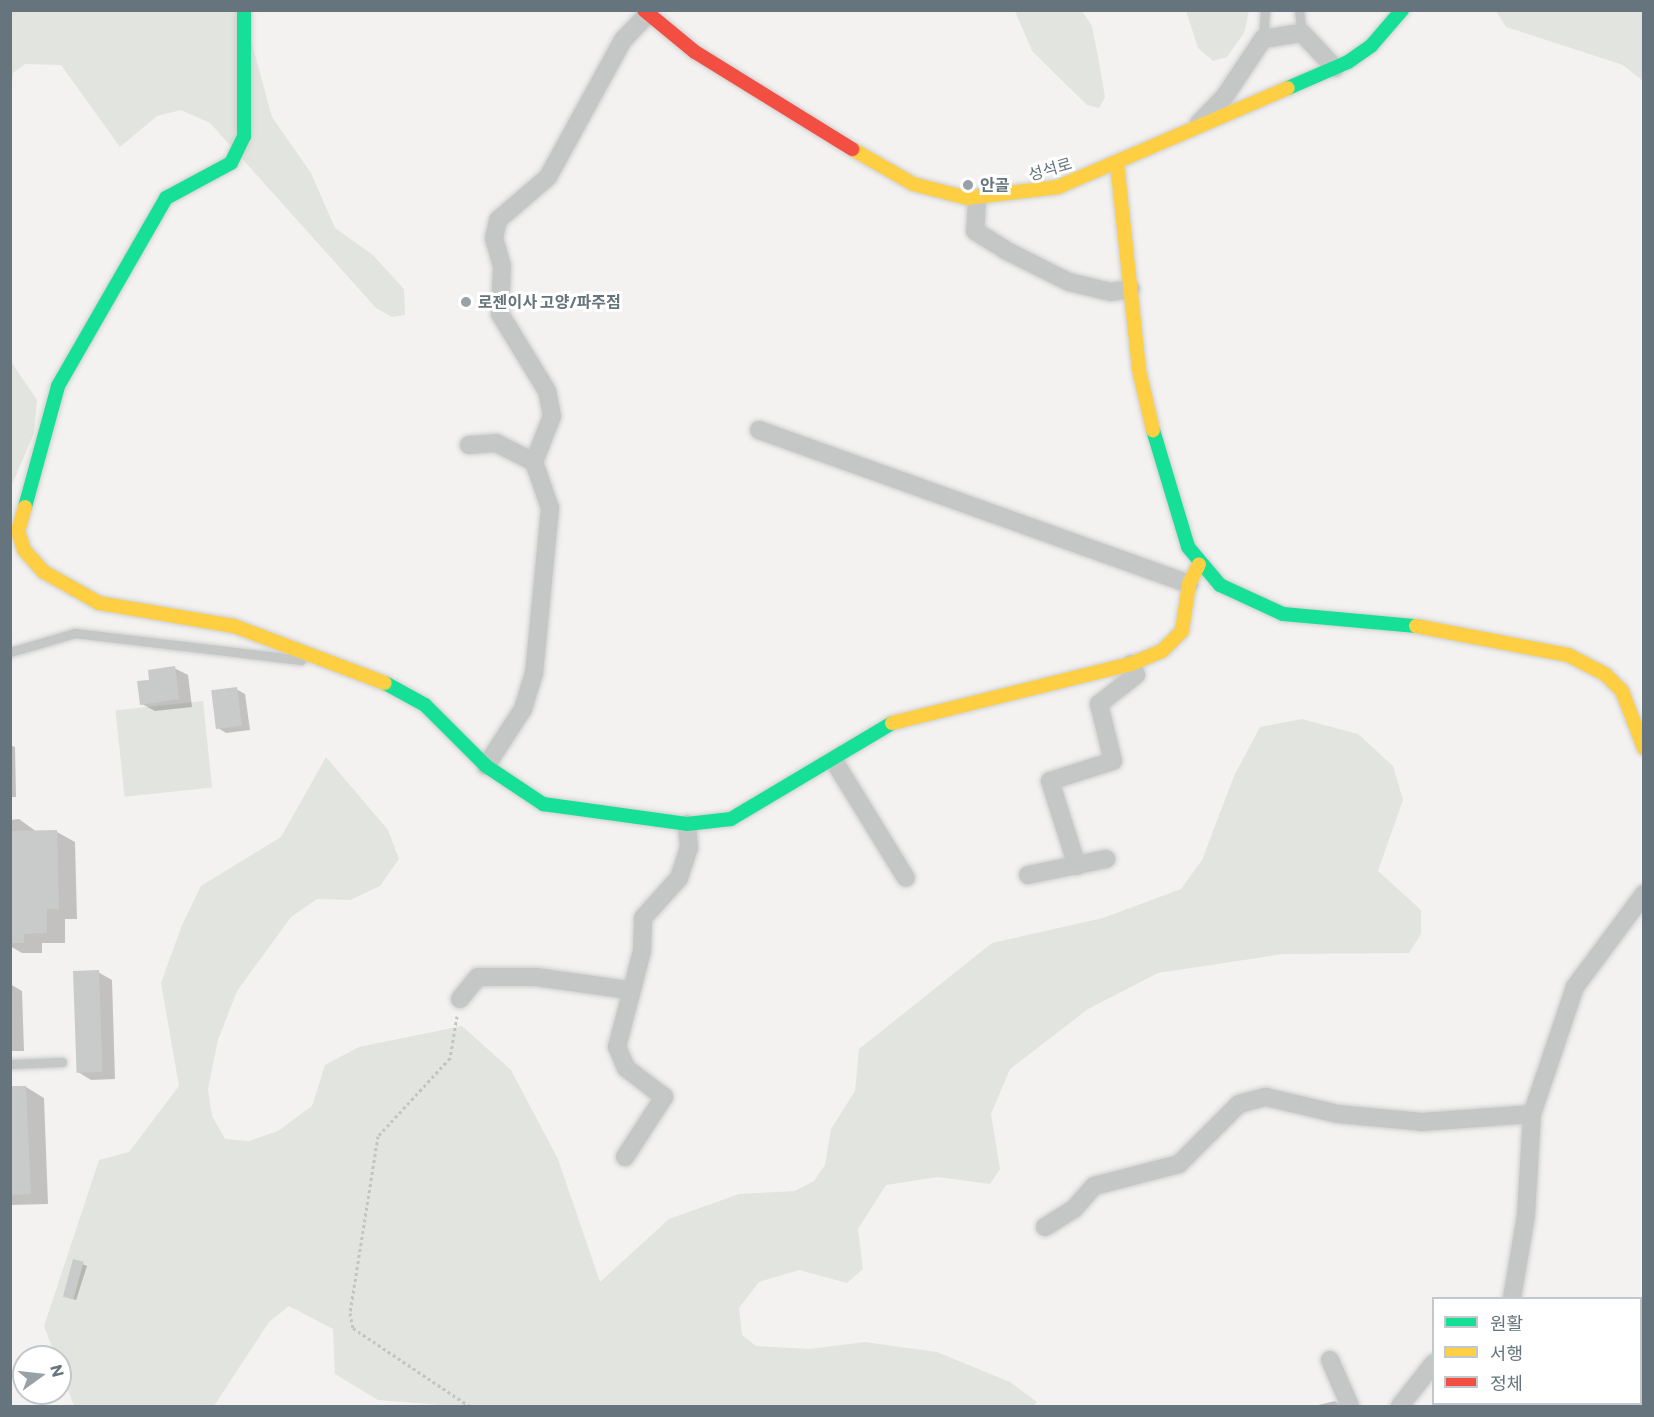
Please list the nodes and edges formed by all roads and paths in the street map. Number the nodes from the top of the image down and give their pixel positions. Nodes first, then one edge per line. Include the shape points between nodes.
1 (244, 10) edge
2 (1265, 10) edge
3 (1299, 10) edge
4 (1402, 10) edge
5 (646, 12) edge
6 (1302, 33) junction
7 (1263, 39) junction
8 (1335, 68) junction
9 (1193, 130) junction
10 (1117, 163) junction
11 (977, 198) junction
12 (1131, 289) junction
13 (759, 430) dead end
14 (470, 445) dead end
15 (534, 462) junction
16 (1199, 564) junction
17 (1189, 584) junction
18 (10, 652) edge
19 (315, 660) junction
20 (1131, 664) junction
21 (1644, 748) edge
22 (834, 761) junction
23 (486, 766) junction
24 (687, 824) junction
25 (1106, 859) dead end
26 (1077, 866) junction
27 (1028, 875) dead end
28 (906, 878) dead end
29 (1644, 894) edge
30 (628, 990) junction
31 (460, 999) joint
32 (62, 1062) dead end
33 (10, 1064) edge
34 (1532, 1114) junction
35 (625, 1158) dead end
36 (1045, 1227) dead end
37 (1512, 1297) edge
38 (1330, 1360) dead end
39 (1432, 1366) edge
40 (469, 1407) edge
41 (1350, 1407) edge
42 (1400, 1407) edge

1 - 19 street via 244,136 231,163 166,198 90,323 58,386 18,531 24,550 44,572 99,603 234,626
2 - 7 lane
3 - 6 lane
4 - 8 street, 성석로 via 1371,46
5 - 11 street, 성석로 via 695,52 861,155 913,184
5 - 15 street via 623,40 548,177 498,220 494,238 502,266 500,314 547,391 552,416
6 - 7 street
6 - 8 street
7 - 9 street via 1226,96
8 - 9 street, 성석로
9 - 10 street, 성석로
10 - 11 street, 성석로 via 1058,187
10 - 12 street
11 - 12 street via 975,231 1009,252 1069,282 1111,292
12 - 16 street via 1139,370 1156,445 1188,547
13 - 17 street
14 - 15 street via 496,443
15 - 23 street via 550,508 534,674 524,709
16 - 17 street
16 - 21 street via 1220,585 1283,614 1383,619 1568,655 1605,674 1622,691
17 - 20 street via 1182,631 1162,651
18 - 19 lane via 75,633
19 - 23 street via 354,669 425,705
20 - 22 street via 912,714 876,730
20 - 26 street via 1136,675 1100,704 1113,761 1050,781
22 - 24 street via 731,819
22 - 28 street
23 - 24 street via 543,804
24 - 30 street via 689,848 679,878 643,918 642,951
25 - 26 street
26 - 27 street
29 - 34 street via 1575,987
30 - 31 street via 536,977 477,977
30 - 35 street via 617,1047 626,1068 664,1097
31 - 40 path via 450,1058 378,1136 350,1313 353,1328
32 - 33 lane
34 - 36 street via 1422,1122 1338,1114 1266,1096 1239,1104 1179,1164 1094,1186 1074,1209
34 - 37 street via 1526,1215
38 - 41 street
39 - 42 street

